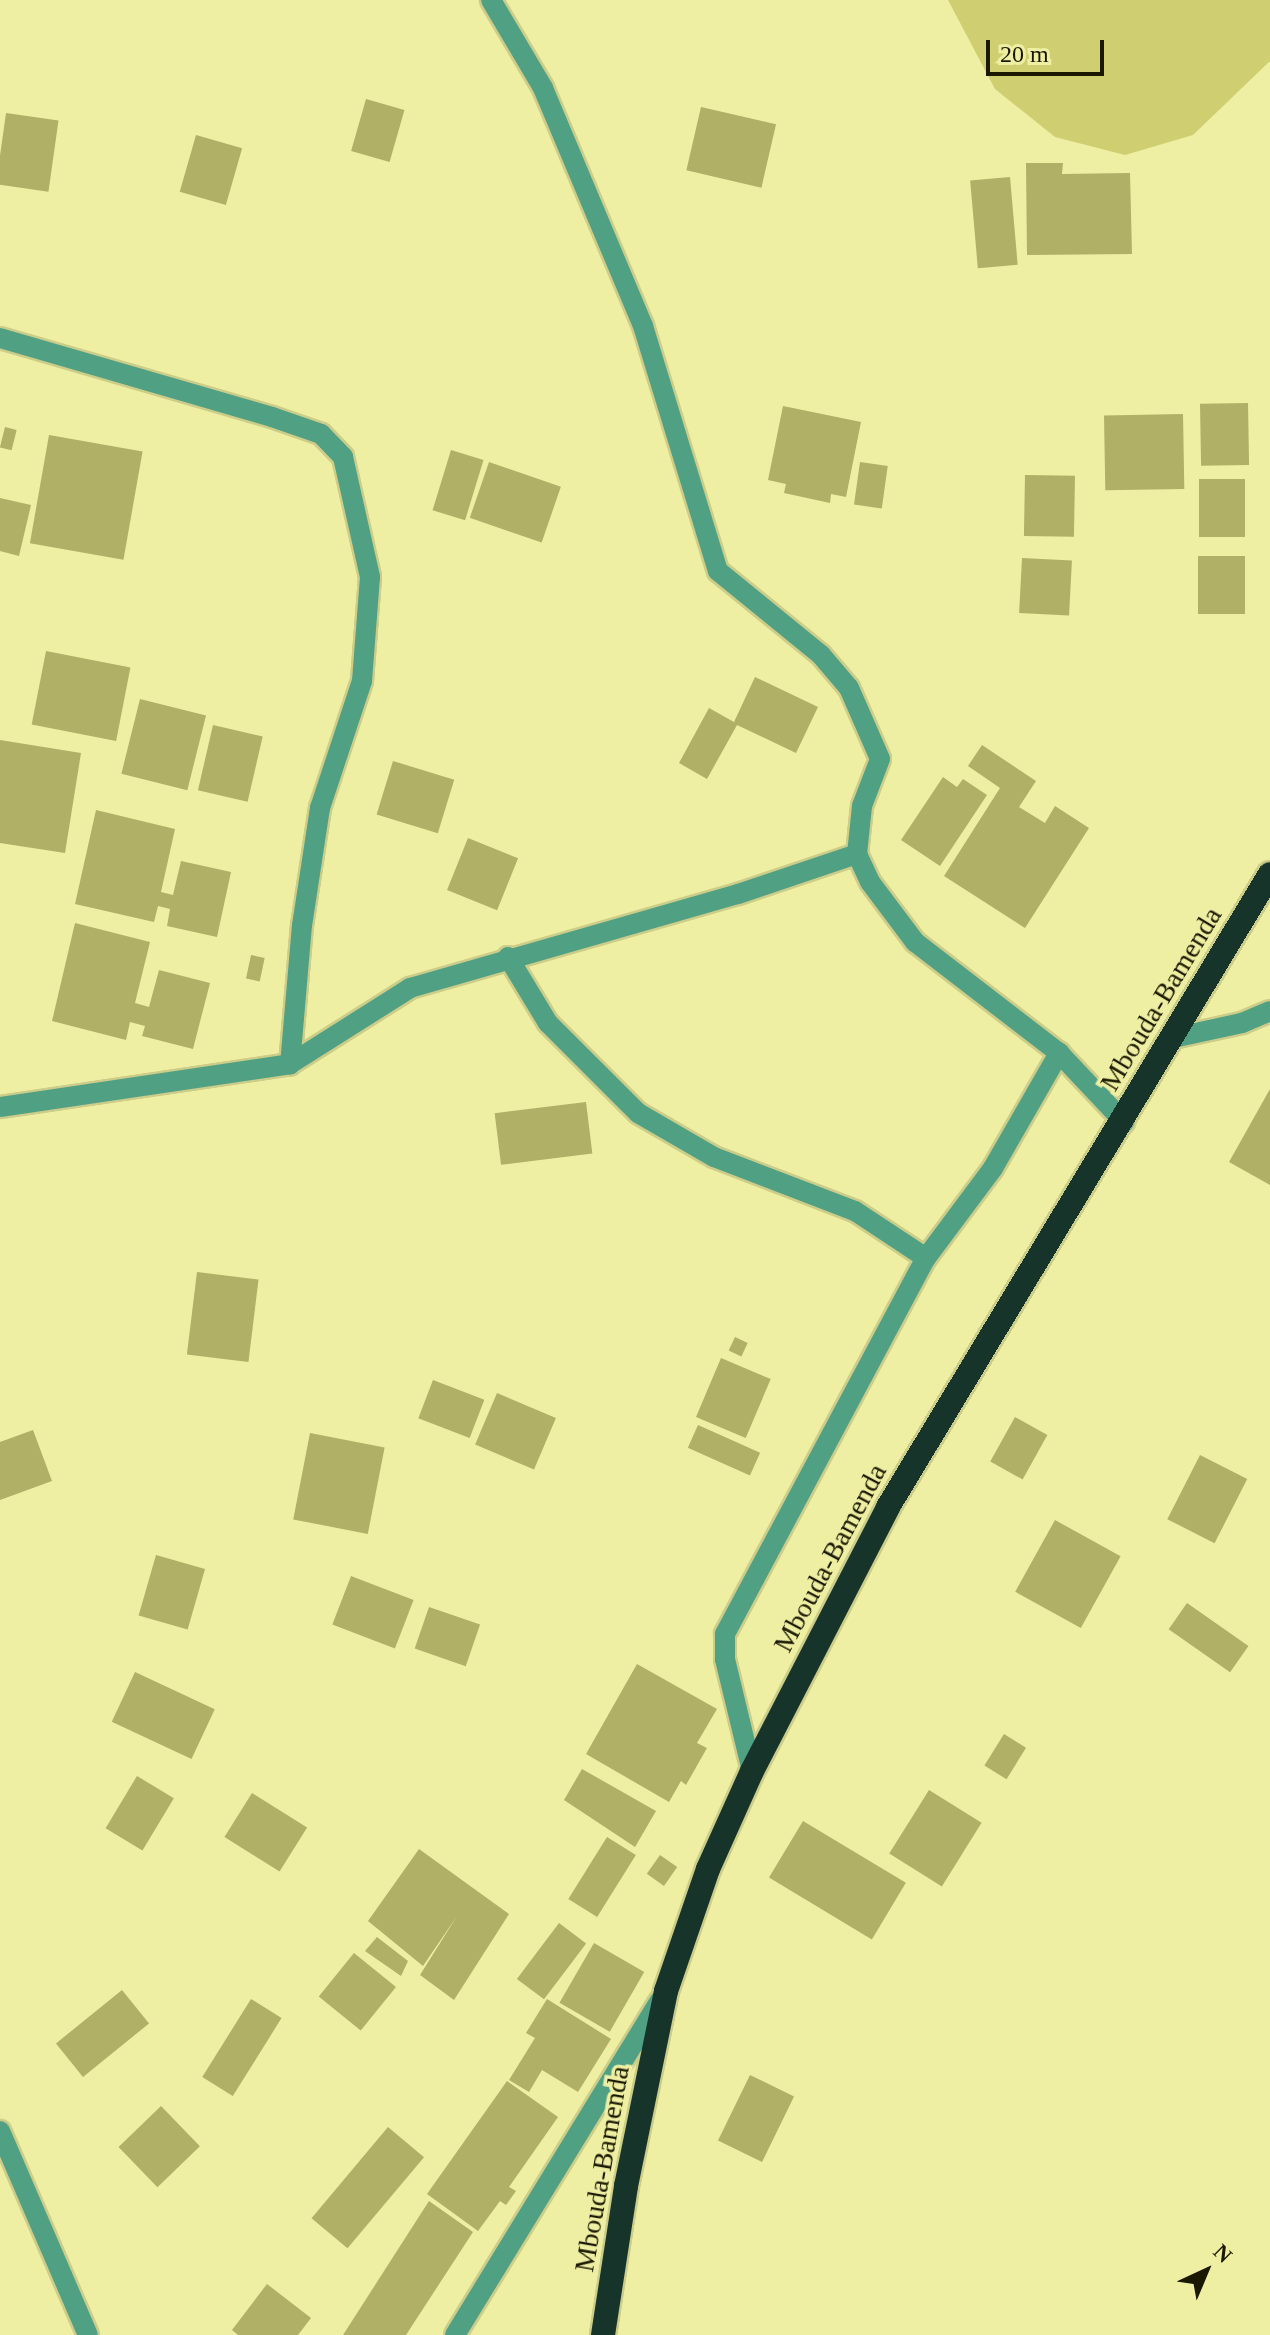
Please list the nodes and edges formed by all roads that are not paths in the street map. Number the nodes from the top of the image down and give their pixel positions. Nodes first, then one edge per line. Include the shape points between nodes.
1 (491, 0) edge
2 (0, 338) edge
3 (857, 854) junction
4 (1270, 874) edge
5 (508, 957) junction
6 (1270, 1011) edge
7 (1173, 1038) junction
8 (1059, 1053) junction
9 (290, 1064) junction
10 (0, 1107) edge
11 (1124, 1122) junction
12 (926, 1258) junction
13 (752, 1771) junction
14 (666, 1991) junction
15 (0, 2131) edge
16 (88, 2335) edge
17 (455, 2335) edge
18 (603, 2335) edge

1 - 3 street via 543,88 643,326 718,571 821,655 849,688 880,759 862,806
2 - 9 street via 297,425 321,434 343,457 370,577 362,681 320,808 302,925
3 - 5 street via 738,894
3 - 8 street via 870,882 915,942
4 - 7 highway, Mbouda-Bamenda
5 - 9 street via 410,988
5 - 12 street via 548,1023 638,1113 714,1157 855,1211
6 - 7 street via 1242,1023
7 - 11 highway, Mbouda-Bamenda
8 - 11 street
8 - 12 street via 993,1168
9 - 10 street
11 - 13 highway, Mbouda-Bamenda via 888,1507
12 - 13 street via 725,1634 725,1659
13 - 14 highway, Mbouda-Bamenda via 708,1869
14 - 17 street
14 - 18 highway, Mbouda-Bamenda via 626,2186
15 - 16 street

